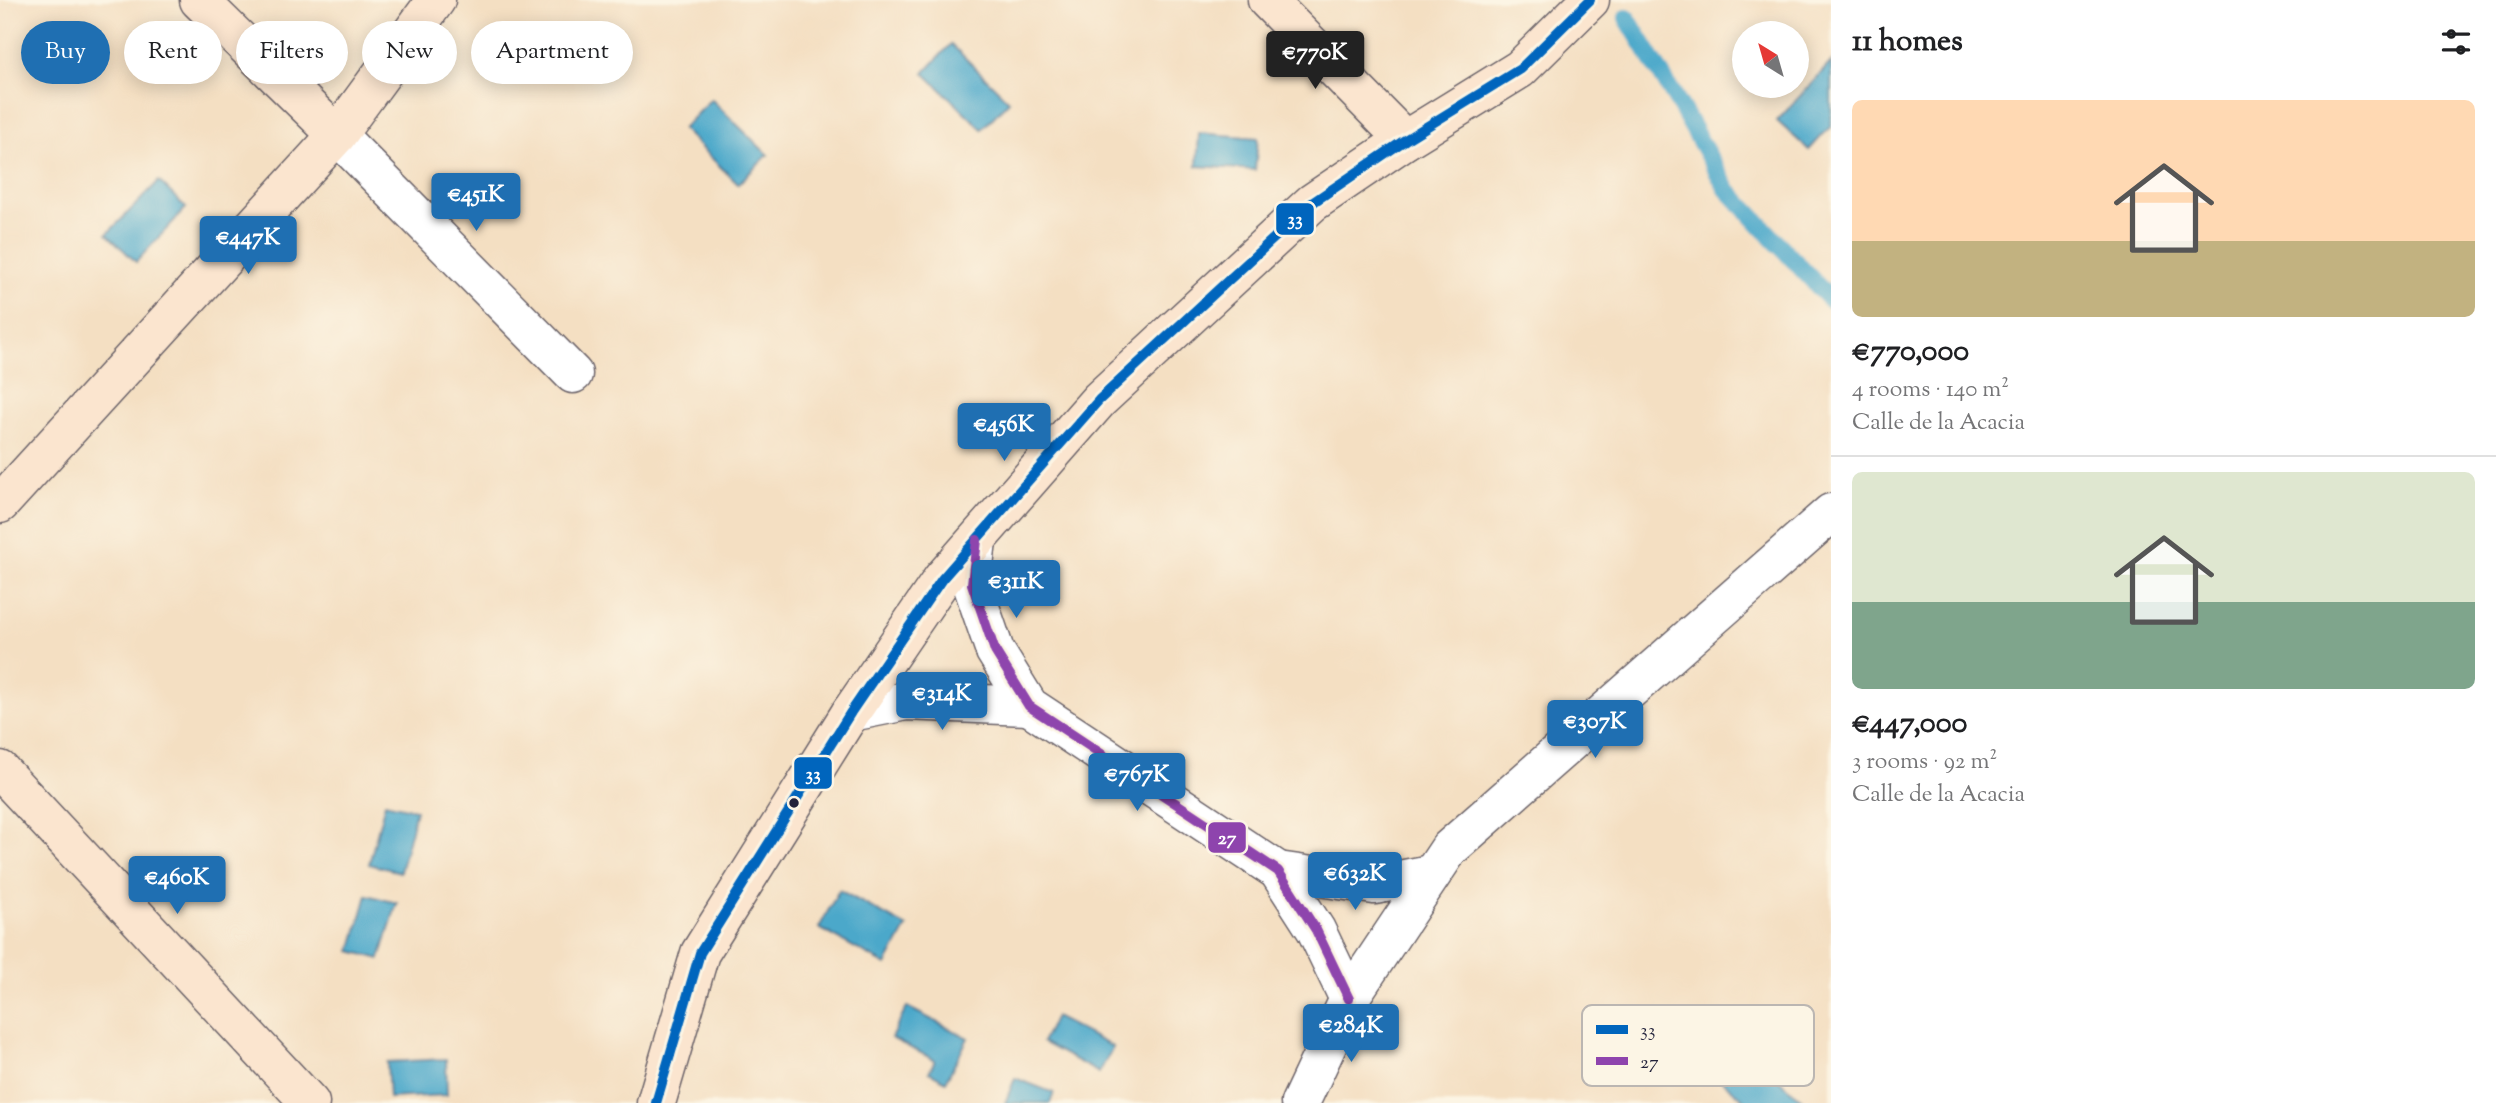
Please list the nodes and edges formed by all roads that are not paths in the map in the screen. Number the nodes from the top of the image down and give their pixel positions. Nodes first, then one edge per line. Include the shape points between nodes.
1 (200, 0) edge
2 (436, 0) edge
3 (1267, 0) edge
4 (1590, 0) edge
5 (337, 135) junction
6 (1405, 140) junction
7 (573, 374) dead end
8 (0, 504) edge
9 (1831, 513) edge
10 (976, 540) junction
11 (1028, 706) junction
12 (851, 712) junction
13 (0, 770) edge
14 (1278, 871) junction
15 (1431, 874) junction
16 (1349, 999) junction
17 (310, 1103) edge
18 (656, 1103) edge
19 (1300, 1103) edge

1 - 5 street
2 - 5 street
3 - 6 street
4 - 6 street via 1520,69
5 - 7 street
5 - 8 street
6 - 10 street via 1312,203 1099,400
9 - 15 street via 1449,849
10 - 11 street via 972,584 995,651
10 - 12 street via 942,579
11 - 12 street via 906,701
11 - 14 street
12 - 18 street via 700,953
13 - 17 street
14 - 15 street via 1374,885
14 - 16 street via 1316,930
15 - 16 street
16 - 19 street

